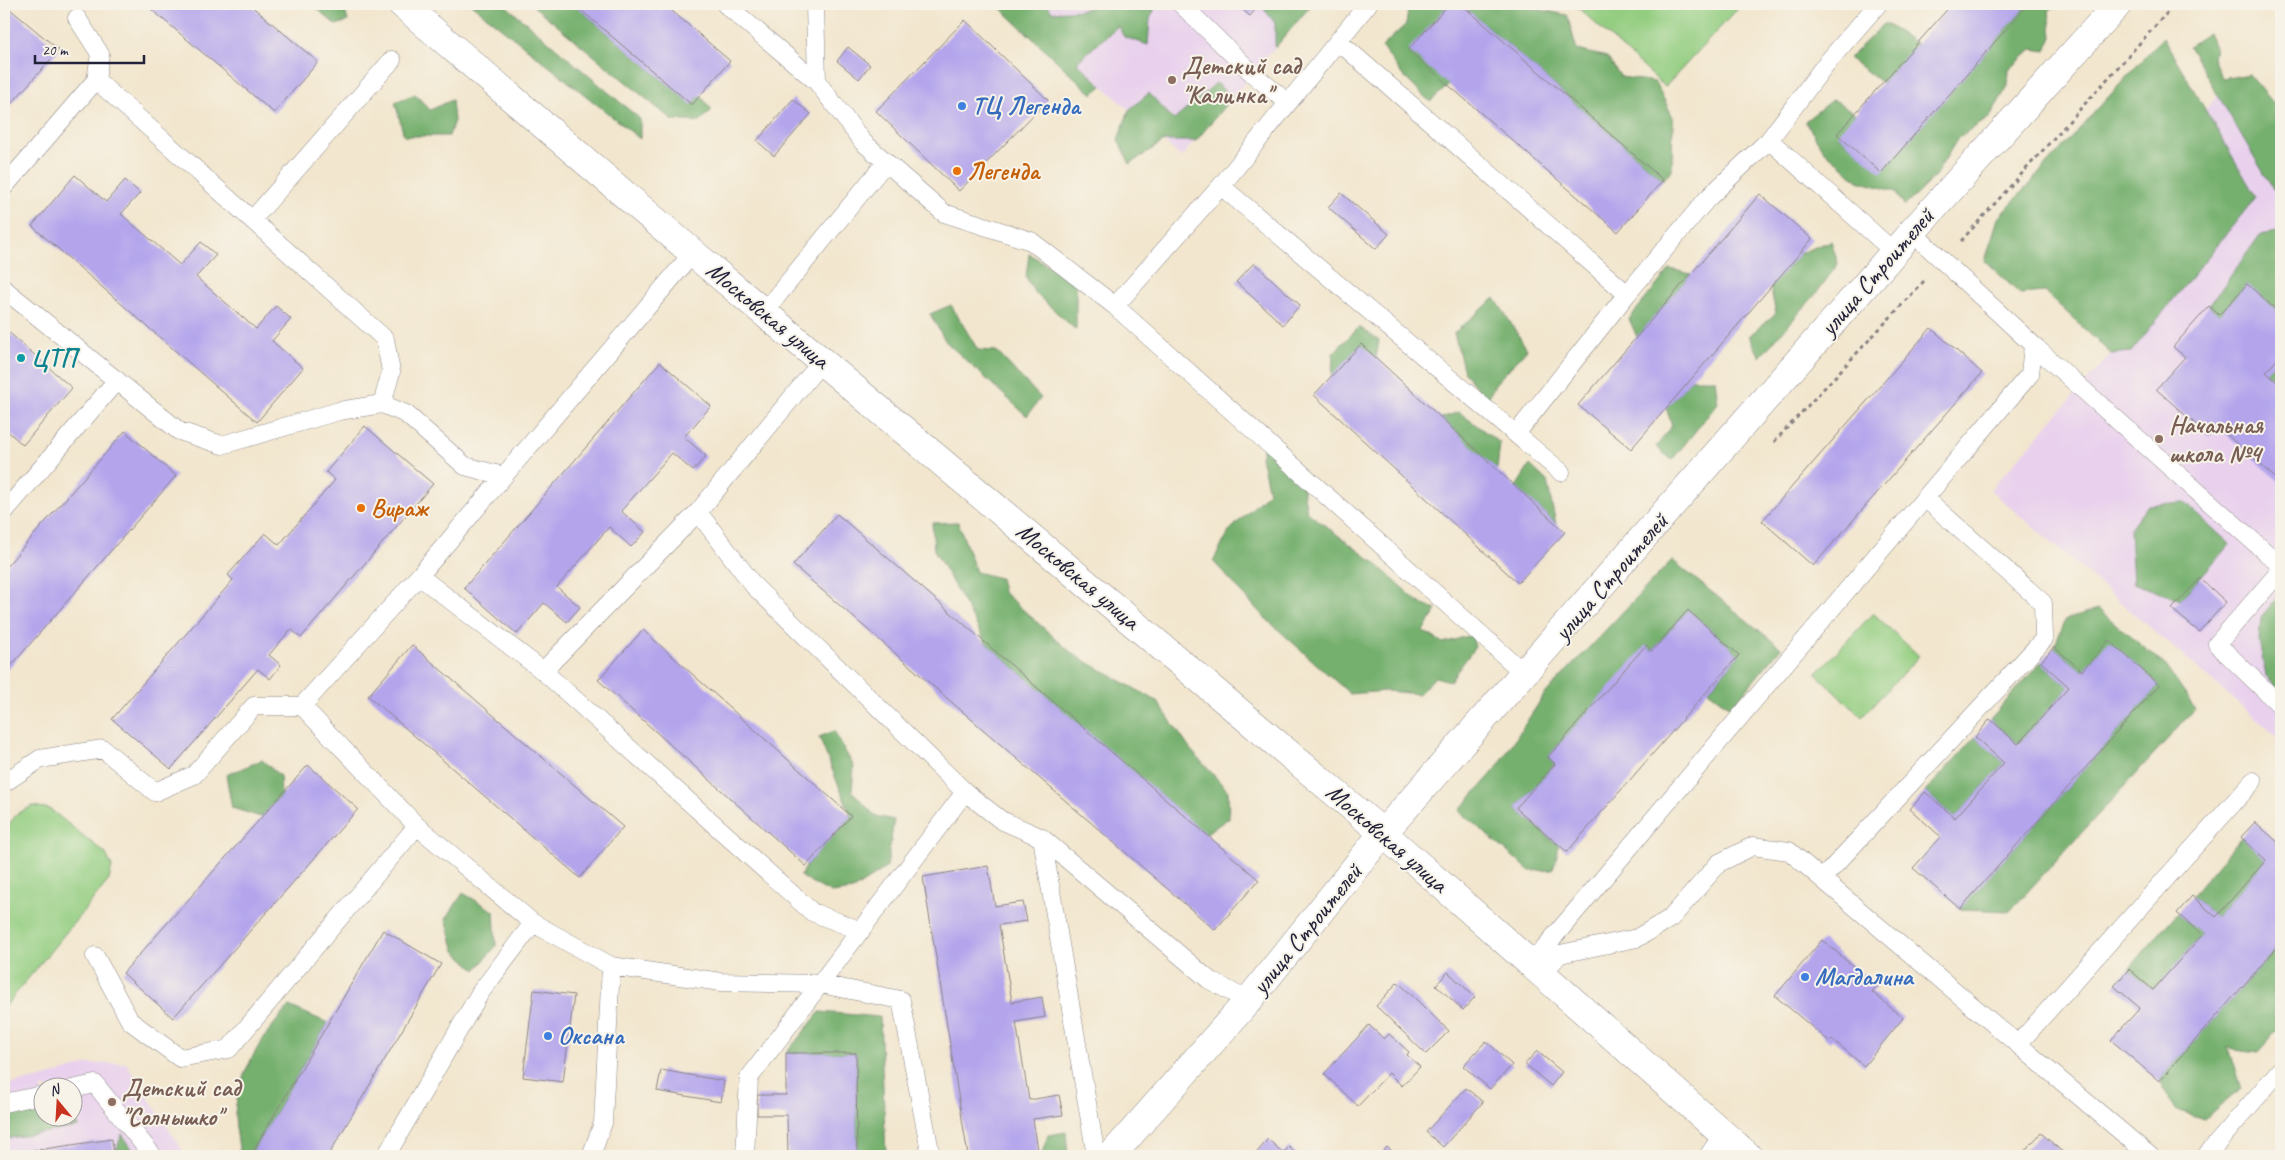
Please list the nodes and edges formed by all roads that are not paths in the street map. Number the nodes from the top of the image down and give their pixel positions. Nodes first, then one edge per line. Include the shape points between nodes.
1 (402, 4) edge
2 (725, 4) edge
3 (815, 4) edge
4 (1181, 4) edge
5 (1368, 4) edge
6 (1878, 4) edge
7 (2118, 4) edge
8 (76, 18) dead end
9 (1338, 41) junction
10 (392, 60) dead end
11 (96, 80) junction
12 (817, 82) junction
13 (1288, 103) junction
14 (1769, 140) junction
15 (886, 162) junction
16 (1221, 186) junction
17 (4, 187) edge
18 (252, 220) junction
19 (1912, 232) junction
20 (1894, 252) junction
21 (693, 253) junction
22 (4, 289) edge
23 (1627, 294) junction
24 (1115, 306) junction
25 (764, 312) junction
26 (2033, 345) junction
27 (823, 360) junction
28 (117, 380) junction
29 (382, 404) junction
30 (1516, 434) junction
31 (1561, 472) dead end
32 (503, 476) junction
33 (1926, 499) junction
34 (4, 512) edge
35 (698, 512) junction
36 (2281, 566) edge
37 (2281, 570) edge
38 (418, 576) junction
39 (543, 671) junction
40 (1525, 674) junction
41 (302, 706) junction
42 (2281, 706) edge
43 (2253, 781) dead end
44 (4, 783) edge
45 (965, 792) junction
46 (417, 826) junction
47 (1383, 833) junction
48 (1042, 838) junction
49 (1822, 879) junction
50 (533, 923) junction
51 (861, 931) junction
52 (94, 956) dead end
53 (611, 966) junction
54 (1535, 970) junction
55 (820, 984) junction
56 (1248, 1001) junction
57 (2018, 1044) junction
58 (2281, 1069) edge
59 (82, 1087) edge
60 (32, 1097) edge
61 (4, 1103) edge
62 (1715, 1145) edge
63 (153, 1156) edge
64 (386, 1156) edge
65 (591, 1156) edge
66 (746, 1156) edge
67 (931, 1156) edge
68 (1096, 1156) edge
69 (1111, 1156) edge
70 (1748, 1156) edge
71 (2150, 1156) edge
72 (2206, 1156) edge

1 - 21 street, Московская улица
2 - 12 lane
3 - 12 lane
4 - 13 lane
5 - 9 lane
6 - 14 lane via 1825,65
7 - 19 street, улица Строителей
8 - 11 lane via 100,54
9 - 13 lane
9 - 23 lane
10 - 18 lane
11 - 17 lane
11 - 18 lane
12 - 15 lane via 863,142
13 - 16 lane
14 - 20 lane
14 - 23 lane via 1707,199
15 - 24 lane via 944,214 1030,241
15 - 25 lane
16 - 24 lane
16 - 30 lane
18 - 29 lane via 384,339 391,372
19 - 20 street, улица Строителей
19 - 26 lane
20 - 40 street, улица Строителей
21 - 25 street, Московская улица
21 - 32 lane
22 - 28 lane
23 - 30 lane
24 - 40 lane
25 - 27 street, Московская улица
26 - 33 lane via 2030,374
26 - 36 lane
27 - 35 lane
27 - 47 street, Московская улица
28 - 29 lane via 179,431 222,445 339,410
28 - 34 lane
29 - 32 lane via 406,414 465,466
30 - 31 lane
32 - 38 lane
33 - 49 lane via 2043,604 2044,639
33 - 54 lane
35 - 39 lane
35 - 45 lane via 754,586
37 - 42 lane via 2217,644
38 - 39 lane
38 - 41 lane
39 - 51 lane via 812,912
40 - 47 street, улица Строителей
41 - 44 lane via 254,706 194,775 155,792 104,749 40,759
41 - 46 lane
43 - 57 lane
45 - 48 lane via 1001,820
45 - 51 lane
46 - 50 lane
46 - 52 lane via 229,1050 180,1058 130,1021
47 - 54 street, Московская улица
47 - 56 street, улица Строителей
48 - 56 lane via 1208,979
48 - 68 lane
49 - 54 lane via 1789,851 1753,846 1719,863 1671,918 1637,938 1560,954
49 - 57 lane
50 - 53 lane
50 - 64 lane via 480,993
51 - 55 lane
53 - 55 lane via 721,982
53 - 65 lane via 603,1123
54 - 62 street, Московская улица
55 - 66 lane via 749,1078
55 - 67 lane via 901,1000
56 - 69 street, улица Строителей
57 - 71 lane
58 - 72 lane
59 - 63 lane via 96,1084
60 - 61 lane
62 - 70 street, Московская улица

